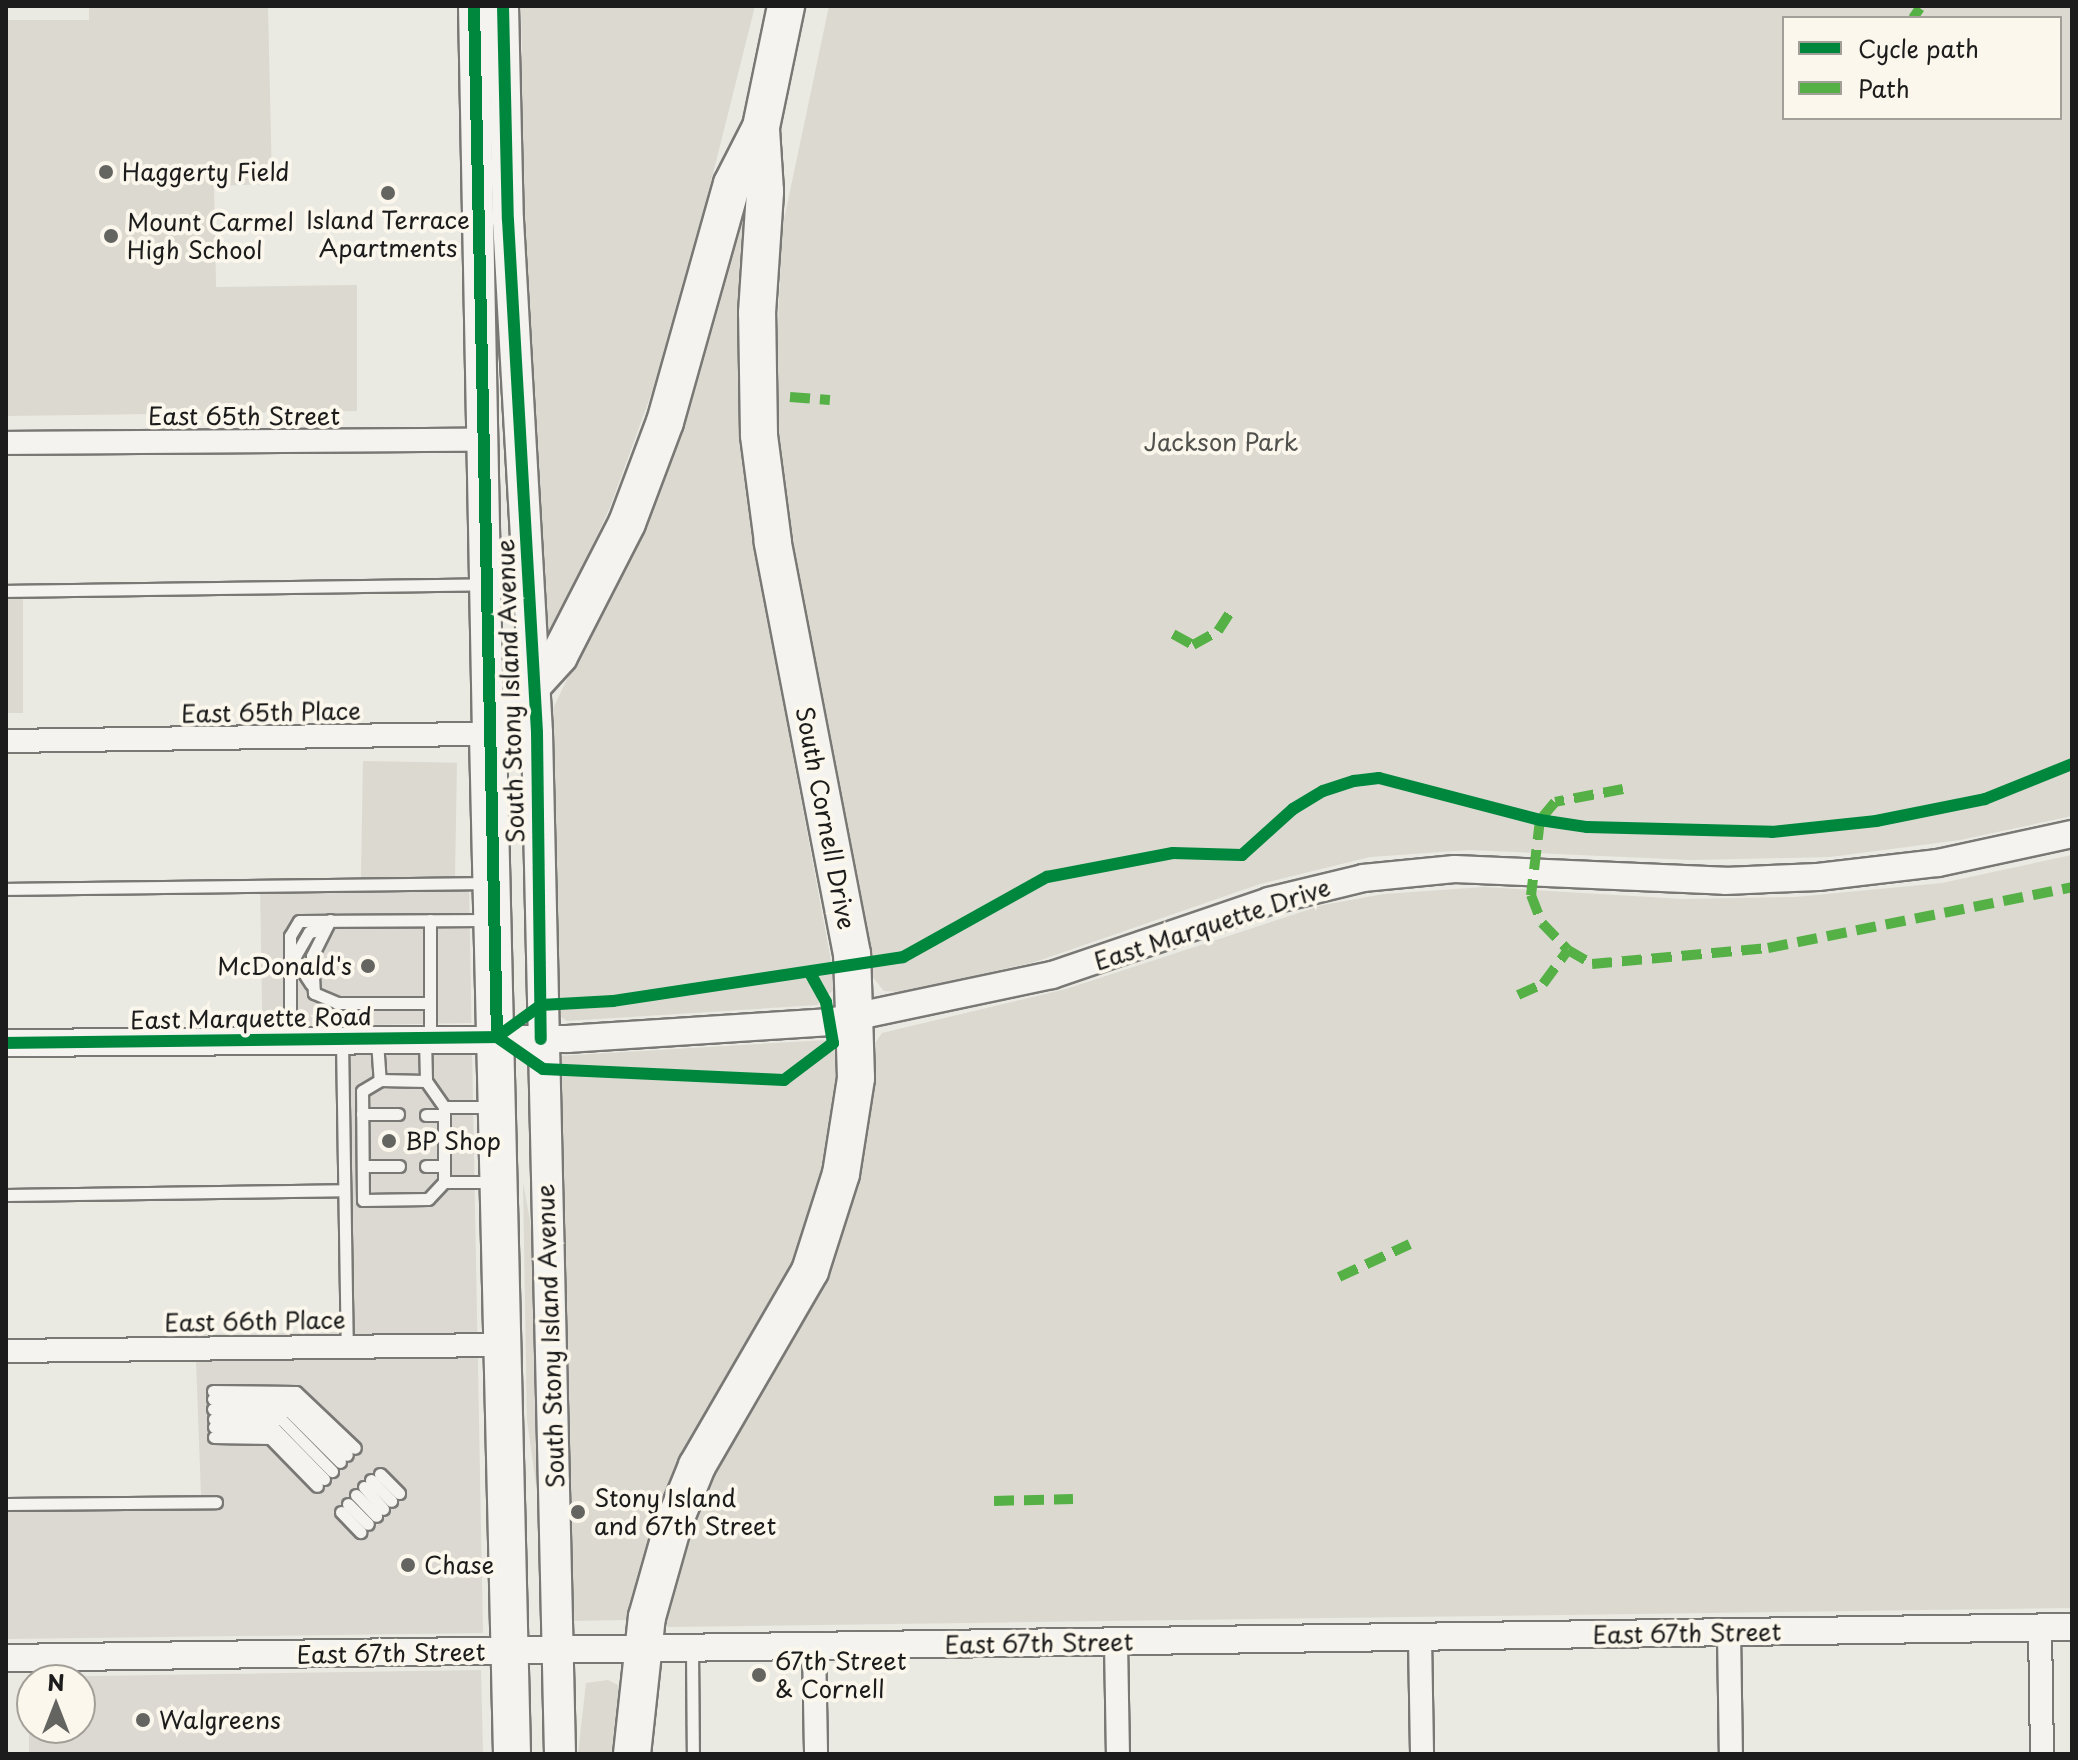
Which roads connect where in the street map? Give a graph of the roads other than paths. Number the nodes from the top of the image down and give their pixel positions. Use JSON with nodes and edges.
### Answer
{"nodes":[{"id":1,"x":474,"y":6,"type":"edge"},
{"id":2,"x":503,"y":6,"type":"edge"},
{"id":3,"x":786,"y":6,"type":"edge"},
{"id":4,"x":761,"y":127,"type":"junction"},
{"id":5,"x":483,"y":440,"type":"junction"},
{"id":6,"x":6,"y":443,"type":"edge"},
{"id":7,"x":485,"y":584,"type":"junction"},
{"id":8,"x":6,"y":591,"type":"edge"},
{"id":9,"x":534,"y":683,"type":"junction"},
{"id":10,"x":537,"y":733,"type":"junction"},
{"id":11,"x":488,"y":734,"type":"junction"},
{"id":12,"x":6,"y":741,"type":"edge"},
{"id":13,"x":2072,"y":834,"type":"edge"},
{"id":14,"x":492,"y":883,"type":"junction"},
{"id":15,"x":6,"y":889,"type":"edge"},
{"id":16,"x":430,"y":920,"type":"junction"},
{"id":17,"x":493,"y":920,"type":"junction"},
{"id":18,"x":327,"y":924,"type":"junction"},
{"id":19,"x":311,"y":984,"type":"junction"},
{"id":20,"x":430,"y":1003,"type":"junction"},
{"id":21,"x":857,"y":1018,"type":"junction"},
{"id":22,"x":497,"y":1037,"type":"junction"},
{"id":23,"x":427,"y":1038,"type":"junction"},
{"id":24,"x":342,"y":1039,"type":"junction"},
{"id":25,"x":377,"y":1039,"type":"junction"},
{"id":26,"x":541,"y":1039,"type":"junction"},
{"id":27,"x":290,"y":1040,"type":"junction"},
{"id":28,"x":6,"y":1043,"type":"edge"},
{"id":29,"x":380,"y":1080,"type":"junction"},
{"id":30,"x":426,"y":1081,"type":"junction"},
{"id":31,"x":499,"y":1107,"type":"junction"},
{"id":32,"x":444,"y":1111,"type":"junction"},
{"id":33,"x":362,"y":1114,"type":"junction"},
{"id":34,"x":398,"y":1114,"type":"dead end"},
{"id":35,"x":426,"y":1115,"type":"dead end"},
{"id":36,"x":363,"y":1166,"type":"junction"},
{"id":37,"x":399,"y":1166,"type":"dead end"},
{"id":38,"x":426,"y":1166,"type":"dead end"},
{"id":39,"x":444,"y":1166,"type":"junction"},
{"id":40,"x":444,"y":1182,"type":"junction"},
{"id":41,"x":501,"y":1182,"type":"junction"},
{"id":42,"x":344,"y":1190,"type":"junction"},
{"id":43,"x":6,"y":1195,"type":"edge"},
{"id":44,"x":505,"y":1345,"type":"junction"},
{"id":45,"x":347,"y":1346,"type":"junction"},
{"id":46,"x":6,"y":1351,"type":"edge"},
{"id":47,"x":214,"y":1414,"type":"junction"},
{"id":48,"x":336,"y":1467,"type":"junction"},
{"id":49,"x":360,"y":1492,"type":"junction"},
{"id":50,"x":216,"y":1502,"type":"dead end"},
{"id":51,"x":6,"y":1504,"type":"edge"},
{"id":52,"x":379,"y":1513,"type":"junction"},
{"id":53,"x":2072,"y":1627,"type":"edge"},
{"id":54,"x":2040,"y":1628,"type":"junction"},
{"id":55,"x":1729,"y":1633,"type":"junction"},
{"id":56,"x":1420,"y":1638,"type":"junction"},
{"id":57,"x":1116,"y":1642,"type":"junction"},
{"id":58,"x":814,"y":1647,"type":"junction"},
{"id":59,"x":692,"y":1649,"type":"junction"},
{"id":60,"x":642,"y":1650,"type":"junction"},
{"id":61,"x":558,"y":1651,"type":"junction"},
{"id":62,"x":511,"y":1652,"type":"junction"},
{"id":63,"x":6,"y":1658,"type":"edge"},
{"id":64,"x":512,"y":1754,"type":"edge"},
{"id":65,"x":560,"y":1754,"type":"edge"},
{"id":66,"x":632,"y":1754,"type":"edge"},
{"id":67,"x":693,"y":1754,"type":"edge"},
{"id":68,"x":816,"y":1754,"type":"edge"},
{"id":69,"x":1118,"y":1754,"type":"edge"},
{"id":70,"x":1422,"y":1754,"type":"edge"},
{"id":71,"x":1731,"y":1754,"type":"edge"},
{"id":72,"x":2042,"y":1754,"type":"edge"}],
"edges":[{"from":1,"to":5,"type":"main road","name":"South Stony Island Avenue"},
{"from":2,"to":9,"type":"main road","name":"South Stony Island Avenue"},
{"from":3,"to":4,"type":"highway","name":"South Cornell Drive"},
{"from":4,"to":9,"type":"highway","name":"South Cornell Drive"},
{"from":4,"to":21,"type":"highway","name":"South Cornell Drive"},
{"from":5,"to":6,"type":"street","name":"East 65th Street"},
{"from":5,"to":7,"type":"main road","name":"South Stony Island Avenue"},
{"from":7,"to":8,"type":"lane"},
{"from":7,"to":11,"type":"main road","name":"South Stony Island Avenue"},
{"from":9,"to":10,"type":"main road","name":"South Stony Island Avenue"},
{"from":9,"to":11,"type":"highway","name":"South Cornell Drive"},
{"from":10,"to":11,"type":"street","name":"East 65th Place"},
{"from":10,"to":26,"type":"main road","name":"South Stony Island Avenue"},
{"from":11,"to":12,"type":"street","name":"East 65th Place"},
{"from":11,"to":14,"type":"highway","name":"South Stony Island Avenue"},
{"from":13,"to":21,"type":"street","name":"East Marquette Drive"},
{"from":14,"to":15,"type":"lane"},
{"from":14,"to":17,"type":"highway","name":"South Stony Island Avenue"},
{"from":16,"to":17,"type":"lane"},
{"from":16,"to":18,"type":"lane"},
{"from":16,"to":20,"type":"lane"},
{"from":17,"to":22,"type":"highway","name":"South Stony Island Avenue"},
{"from":18,"to":19,"type":"lane"},
{"from":18,"to":19,"type":"lane"},
{"from":18,"to":27,"type":"lane"},
{"from":19,"to":20,"type":"lane"},
{"from":20,"to":23,"type":"lane"},
{"from":21,"to":26,"type":"street","name":"East Marquette Drive"},
{"from":21,"to":60,"type":"highway","name":"South Cornell Drive"},
{"from":22,"to":23,"type":"street","name":"East Marquette Road"},
{"from":22,"to":26,"type":"street","name":"East Marquette Drive"},
{"from":22,"to":31,"type":"highway","name":"South Stony Island Avenue"},
{"from":23,"to":25,"type":"street","name":"East Marquette Road"},
{"from":23,"to":30,"type":"lane"},
{"from":24,"to":25,"type":"street","name":"East Marquette Road"},
{"from":24,"to":27,"type":"street","name":"East Marquette Road"},
{"from":24,"to":42,"type":"lane"},
{"from":25,"to":29,"type":"lane"},
{"from":26,"to":61,"type":"main road","name":"South Stony Island Avenue"},
{"from":27,"to":28,"type":"street","name":"East Marquette Road"},
{"from":29,"to":30,"type":"lane"},
{"from":29,"to":33,"type":"lane"},
{"from":30,"to":32,"type":"lane"},
{"from":31,"to":32,"type":"lane"},
{"from":31,"to":41,"type":"highway","name":"South Stony Island Avenue"},
{"from":32,"to":35,"type":"lane"},
{"from":32,"to":39,"type":"lane"},
{"from":33,"to":34,"type":"lane"},
{"from":33,"to":36,"type":"lane"},
{"from":36,"to":37,"type":"lane"},
{"from":36,"to":40,"type":"lane"},
{"from":38,"to":39,"type":"lane"},
{"from":39,"to":40,"type":"lane"},
{"from":40,"to":41,"type":"lane"},
{"from":41,"to":44,"type":"highway","name":"South Stony Island Avenue"},
{"from":42,"to":43,"type":"lane"},
{"from":42,"to":45,"type":"lane"},
{"from":44,"to":45,"type":"street","name":"East 66th Place"},
{"from":44,"to":62,"type":"highway","name":"South Stony Island Avenue"},
{"from":45,"to":46,"type":"street","name":"East 66th Place"},
{"from":47,"to":48,"type":"lane"},
{"from":47,"to":48,"type":"lane"},
{"from":47,"to":48,"type":"lane"},
{"from":49,"to":52,"type":"lane"},
{"from":49,"to":52,"type":"lane"},
{"from":49,"to":52,"type":"lane"},
{"from":50,"to":51,"type":"lane"},
{"from":53,"to":54,"type":"street","name":"East 67th Street"},
{"from":54,"to":55,"type":"street","name":"East 67th Street"},
{"from":54,"to":72,"type":"street"},
{"from":55,"to":56,"type":"street","name":"East 67th Street"},
{"from":55,"to":71,"type":"street"},
{"from":56,"to":57,"type":"street","name":"East 67th Street"},
{"from":56,"to":70,"type":"street"},
{"from":57,"to":58,"type":"street","name":"East 67th Street"},
{"from":57,"to":69,"type":"street"},
{"from":58,"to":59,"type":"street","name":"East 67th Street"},
{"from":58,"to":68,"type":"street"},
{"from":59,"to":60,"type":"street","name":"East 67th Street"},
{"from":59,"to":67,"type":"lane"},
{"from":60,"to":61,"type":"street","name":"East 67th Street"},
{"from":60,"to":66,"type":"highway","name":"South Cornell Drive"},
{"from":61,"to":62,"type":"street","name":"East 67th Street"},
{"from":61,"to":65,"type":"main road","name":"South Stony Island Avenue"},
{"from":62,"to":63,"type":"street","name":"East 67th Street"},
{"from":62,"to":64,"type":"highway","name":"South Stony Island Avenue"}]}
